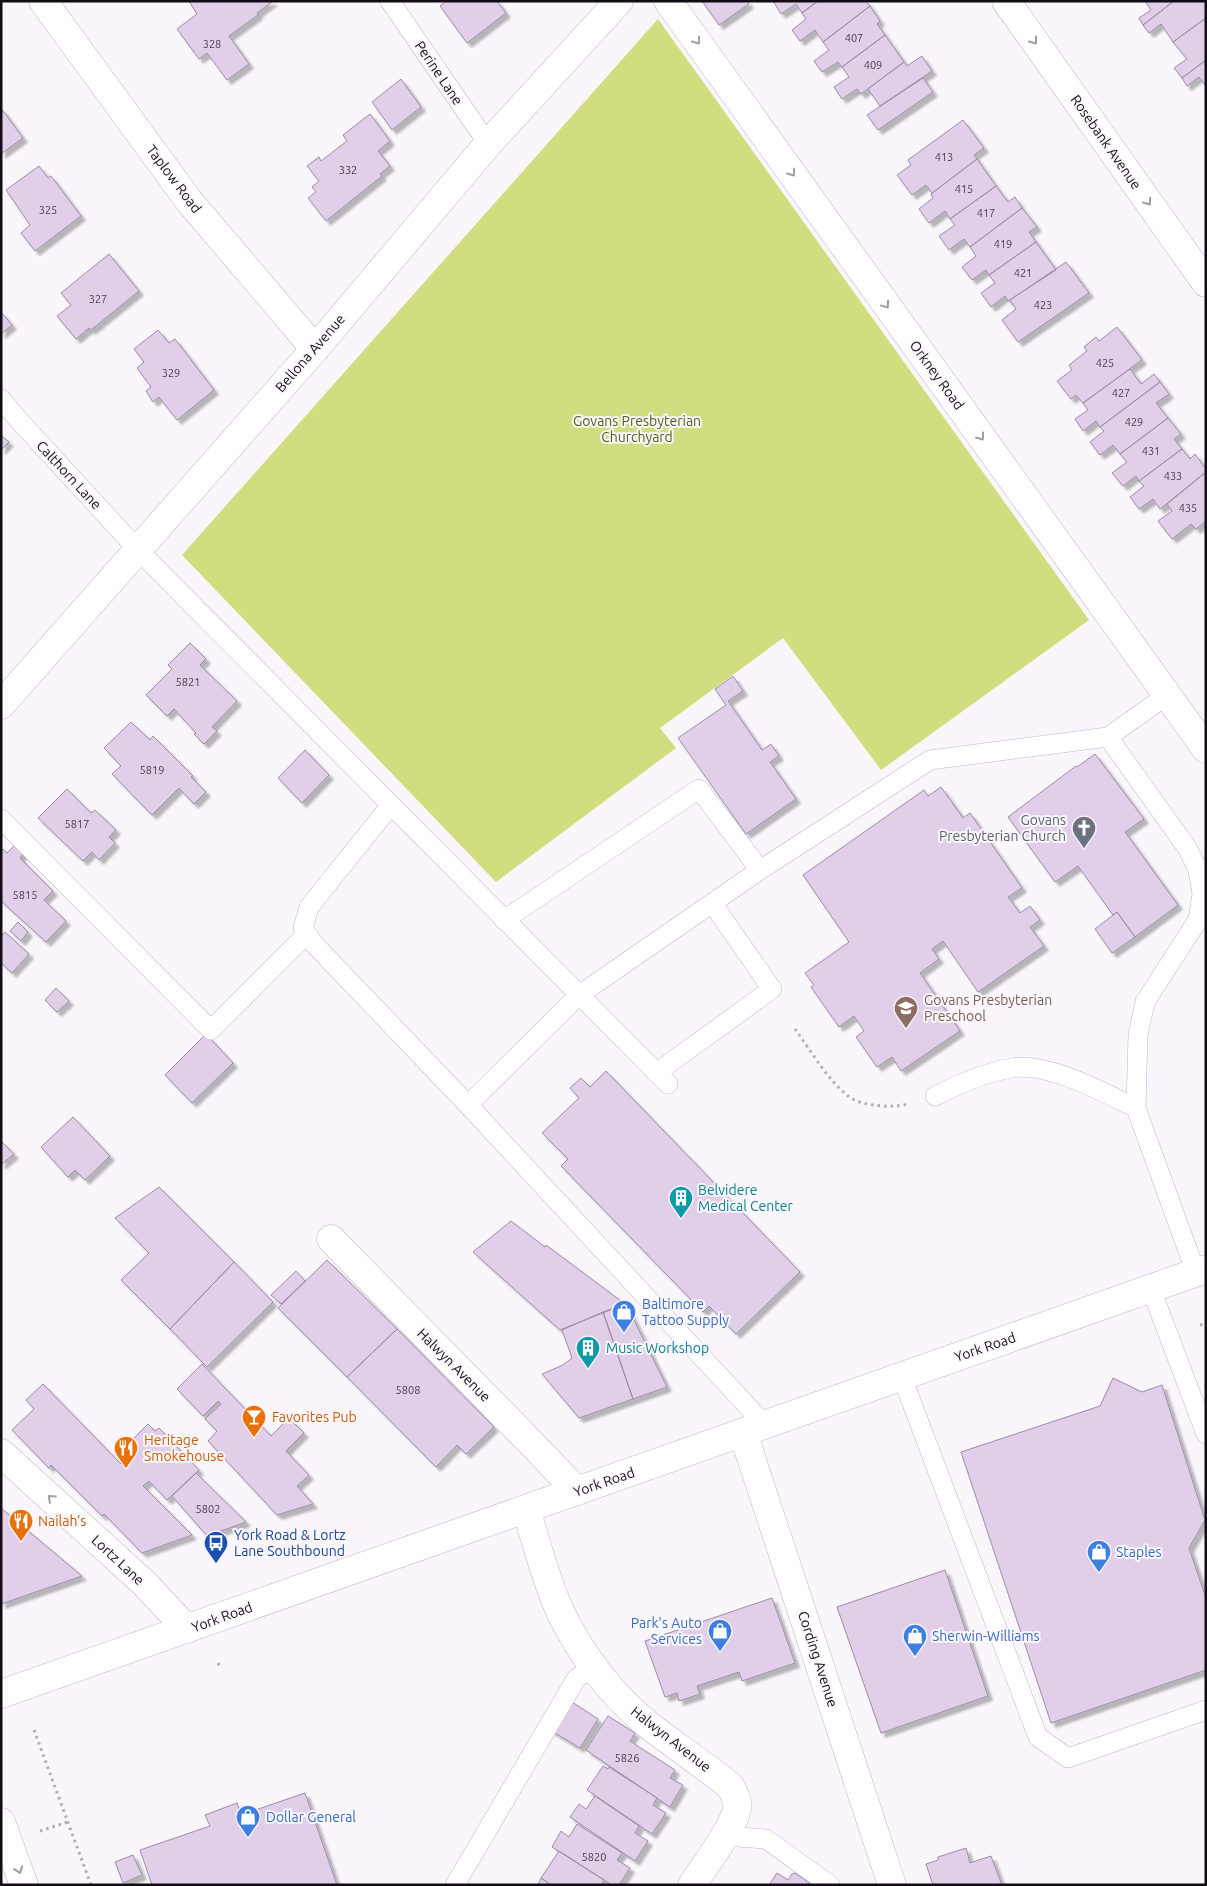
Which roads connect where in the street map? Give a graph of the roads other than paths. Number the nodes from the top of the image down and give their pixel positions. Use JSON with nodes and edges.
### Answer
{"nodes":[{"id":1,"x":43,"y":1,"type":"edge"},
{"id":2,"x":390,"y":1,"type":"edge"},
{"id":3,"x":619,"y":1,"type":"edge"},
{"id":4,"x":668,"y":1,"type":"edge"},
{"id":5,"x":1006,"y":1,"type":"edge"},
{"id":6,"x":488,"y":144,"type":"junction"},
{"id":7,"x":1206,"y":283,"type":"edge"},
{"id":8,"x":315,"y":349,"type":"junction"},
{"id":9,"x":1,"y":399,"type":"edge"},
{"id":10,"x":138,"y":550,"type":"junction"},
{"id":11,"x":1167,"y":695,"type":"junction"},
{"id":12,"x":1,"y":705,"type":"edge"},
{"id":13,"x":1108,"y":737,"type":"junction"},
{"id":14,"x":1206,"y":750,"type":"edge"},
{"id":15,"x":391,"y":805,"type":"junction"},
{"id":16,"x":1,"y":819,"type":"edge"},
{"id":17,"x":760,"y":870,"type":"junction"},
{"id":18,"x":712,"y":903,"type":"junction"},
{"id":19,"x":504,"y":920,"type":"junction"},
{"id":20,"x":307,"y":934,"type":"junction"},
{"id":21,"x":579,"y":995,"type":"junction"},
{"id":22,"x":935,"y":1096,"type":"road end"},
{"id":23,"x":468,"y":1105,"type":"junction"},
{"id":24,"x":1136,"y":1108,"type":"junction"},
{"id":25,"x":331,"y":1239,"type":"dead end"},
{"id":26,"x":1201,"y":1271,"type":"edge"},
{"id":27,"x":1151,"y":1289,"type":"junction"},
{"id":28,"x":902,"y":1377,"type":"junction"},
{"id":29,"x":754,"y":1429,"type":"junction"},
{"id":30,"x":1206,"y":1434,"type":"edge"},
{"id":31,"x":1,"y":1454,"type":"edge"},
{"id":32,"x":577,"y":1491,"type":"junction"},
{"id":33,"x":526,"y":1509,"type":"junction"},
{"id":34,"x":187,"y":1629,"type":"junction"},
{"id":35,"x":593,"y":1666,"type":"junction"},
{"id":36,"x":1,"y":1694,"type":"edge"},
{"id":37,"x":1206,"y":1710,"type":"edge"},
{"id":38,"x":1,"y":1822,"type":"edge"},
{"id":39,"x":724,"y":1836,"type":"junction"},
{"id":40,"x":24,"y":1885,"type":"edge"},
{"id":41,"x":455,"y":1885,"type":"edge"},
{"id":42,"x":692,"y":1885,"type":"edge"},
{"id":43,"x":830,"y":1885,"type":"edge"},
{"id":44,"x":892,"y":1885,"type":"edge"}],
"edges":[{"from":1,"to":8,"type":"street","name":"Taplow Road"},
{"from":2,"to":6,"type":"lane","name":"Perine Lane"},
{"from":3,"to":6,"type":"street","name":"Bellona Avenue"},
{"from":4,"to":11,"type":"street","name":"Orkney Road","one_way":true},
{"from":5,"to":7,"type":"street","name":"Rosebank Avenue","one_way":true},
{"from":6,"to":8,"type":"street","name":"Bellona Avenue"},
{"from":8,"to":10,"type":"street","name":"Bellona Avenue"},
{"from":9,"to":10,"type":"lane","name":"Calthorn Lane"},
{"from":10,"to":12,"type":"street","name":"Bellona Avenue"},
{"from":10,"to":15,"type":"lane","name":"Calthorn Lane"},
{"from":11,"to":13,"type":"lane"},
{"from":11,"to":14,"type":"street","name":"Orkney Road"},
{"from":13,"to":17,"type":"lane"},
{"from":13,"to":24,"type":"lane"},
{"from":15,"to":19,"type":"lane","name":"Calthorn Lane"},
{"from":15,"to":20,"type":"lane"},
{"from":16,"to":20,"type":"lane"},
{"from":17,"to":18,"type":"lane"},
{"from":17,"to":19,"type":"lane"},
{"from":18,"to":21,"type":"lane"},
{"from":18,"to":21,"type":"lane","name":"Calthorn Lane"},
{"from":19,"to":21,"type":"lane","name":"Calthorn Lane"},
{"from":20,"to":23,"type":"lane"},
{"from":21,"to":23,"type":"lane"},
{"from":22,"to":24,"type":"lane"},
{"from":23,"to":29,"type":"lane"},
{"from":24,"to":26,"type":"lane"},
{"from":25,"to":32,"type":"street","name":"Halwyn Avenue"},
{"from":26,"to":27,"type":"street","name":"York Road"},
{"from":27,"to":28,"type":"street","name":"York Road"},
{"from":27,"to":30,"type":"lane"},
{"from":28,"to":29,"type":"street","name":"York Road"},
{"from":28,"to":37,"type":"lane"},
{"from":29,"to":32,"type":"street","name":"York Road"},
{"from":29,"to":44,"type":"street","name":"Cording Avenue"},
{"from":34,"to":31,"type":"street","name":"Lortz Lane","one_way":true},
{"from":32,"to":33,"type":"street","name":"York Road"},
{"from":33,"to":34,"type":"street","name":"York Road"},
{"from":33,"to":35,"type":"street","name":"Halwyn Avenue"},
{"from":34,"to":36,"type":"street","name":"York Road"},
{"from":35,"to":39,"type":"street","name":"Halwyn Avenue"},
{"from":35,"to":41,"type":"lane"},
{"from":38,"to":40,"type":"street","one_way":true},
{"from":39,"to":42,"type":"street","name":"Halwyn Avenue"},
{"from":39,"to":43,"type":"lane"}]}
